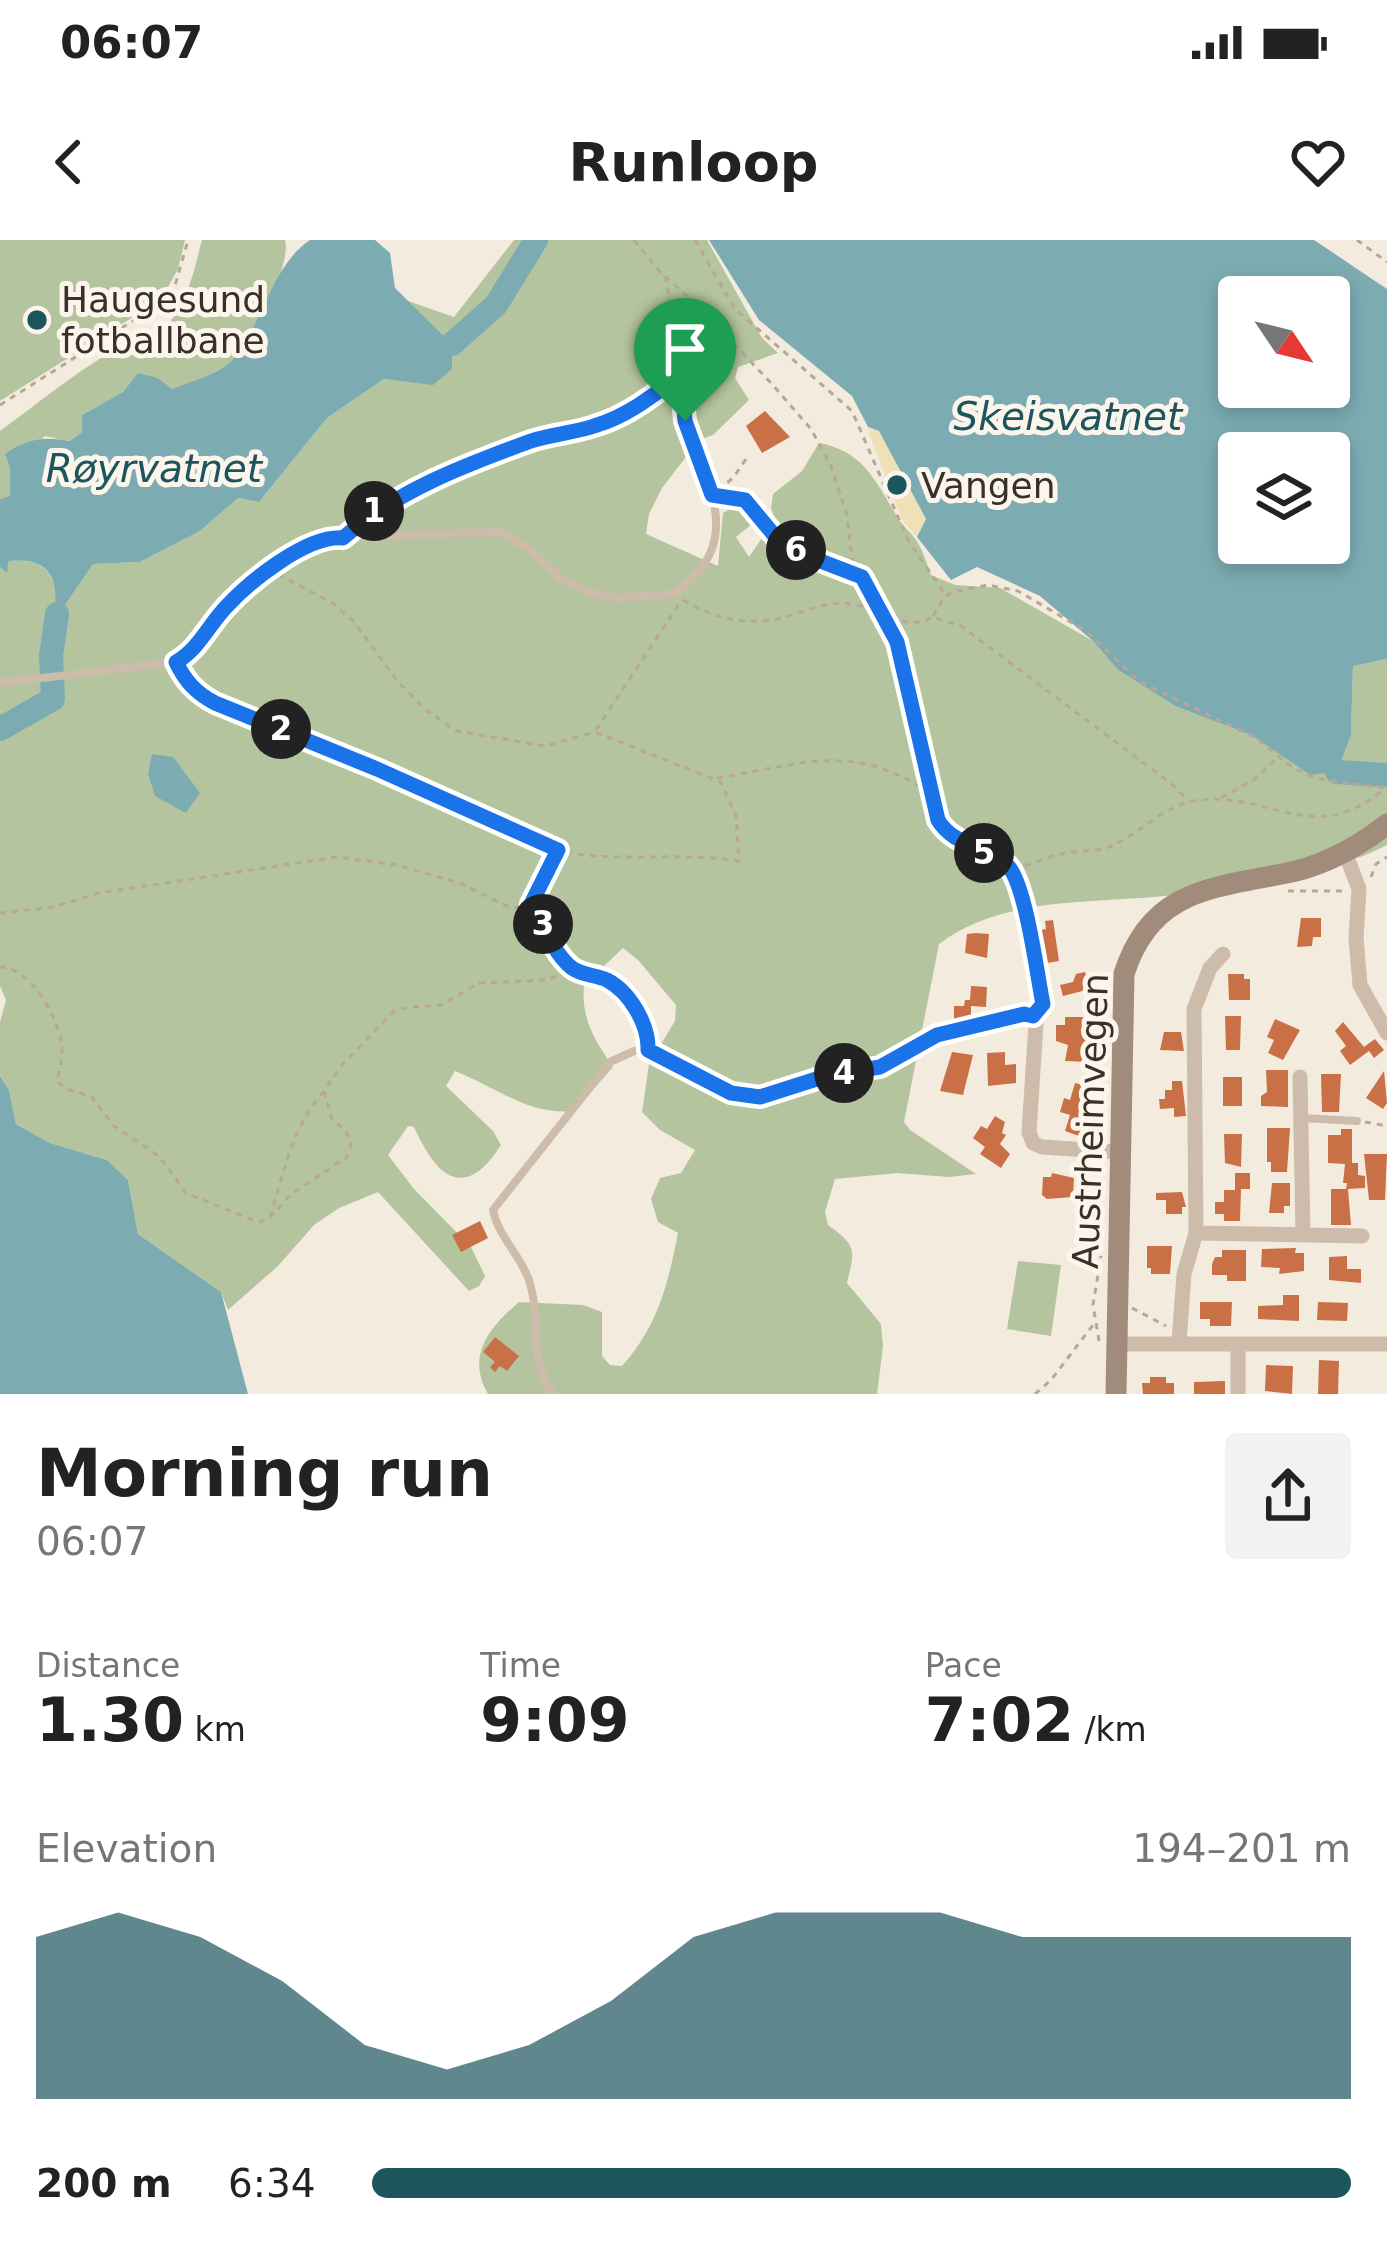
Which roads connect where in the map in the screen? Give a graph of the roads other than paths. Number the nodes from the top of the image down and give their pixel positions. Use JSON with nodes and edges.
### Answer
{"nodes":[{"id":1,"x":712,"y":495,"type":"road end"},
{"id":2,"x":0,"y":683,"type":"edge"},
{"id":3,"x":1383,"y":827,"type":"edge"},
{"id":4,"x":1345,"y":852,"type":"junction"},
{"id":5,"x":1223,"y":954,"type":"dead end"},
{"id":6,"x":1387,"y":1033,"type":"edge"},
{"id":7,"x":937,"y":1035,"type":"joint"},
{"id":8,"x":1300,"y":1078,"type":"dead end"},
{"id":9,"x":1301,"y":1118,"type":"junction"},
{"id":10,"x":1357,"y":1120,"type":"road end"},
{"id":11,"x":1118,"y":1152,"type":"junction"},
{"id":12,"x":1196,"y":1233,"type":"junction"},
{"id":13,"x":1303,"y":1234,"type":"junction"},
{"id":14,"x":1362,"y":1236,"type":"dead end"},
{"id":15,"x":1176,"y":1335,"type":"junction"},
{"id":16,"x":1238,"y":1344,"type":"junction"},
{"id":17,"x":1387,"y":1344,"type":"edge"},
{"id":18,"x":1110,"y":1350,"type":"junction"},
{"id":19,"x":554,"y":1393,"type":"edge"},
{"id":20,"x":1116,"y":1394,"type":"edge"},
{"id":21,"x":1238,"y":1394,"type":"edge"}],
"edges":[{"from":1,"to":2,"type":"lane"},
{"from":3,"to":4,"type":"main road","name":"Austrheimvegen"},
{"from":4,"to":6,"type":"street"},
{"from":4,"to":11,"type":"main road","name":"Austrheimvegen"},
{"from":5,"to":12,"type":"street"},
{"from":7,"to":11,"type":"street"},
{"from":7,"to":19,"type":"lane"},
{"from":8,"to":9,"type":"street"},
{"from":9,"to":10,"type":"lane"},
{"from":9,"to":13,"type":"street"},
{"from":11,"to":18,"type":"main road","name":"Austrheimvegen"},
{"from":12,"to":13,"type":"street"},
{"from":12,"to":15,"type":"street"},
{"from":13,"to":14,"type":"street"},
{"from":15,"to":16,"type":"street"},
{"from":15,"to":18,"type":"street"},
{"from":16,"to":17,"type":"street"},
{"from":16,"to":21,"type":"street"},
{"from":18,"to":20,"type":"main road","name":"Austrheimvegen"}]}
